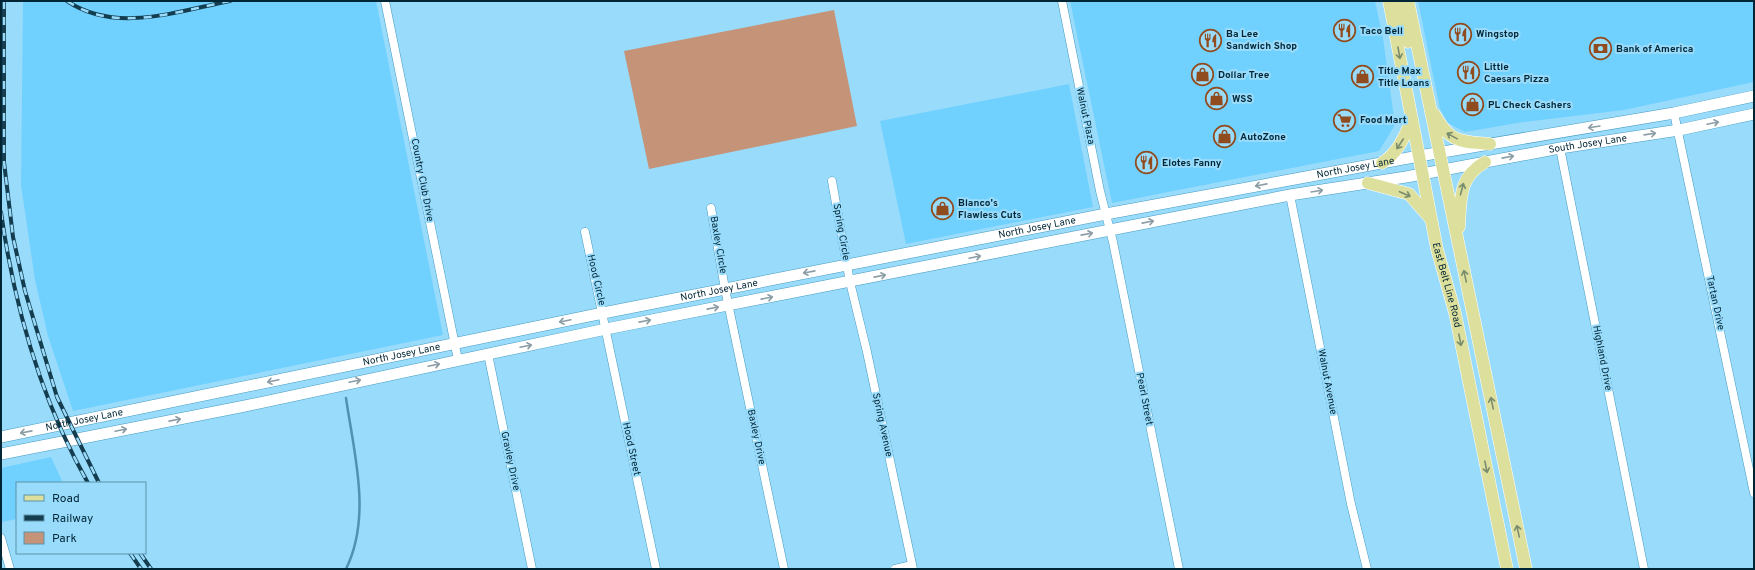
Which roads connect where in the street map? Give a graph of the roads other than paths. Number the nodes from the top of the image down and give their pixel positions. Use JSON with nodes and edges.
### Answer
{"nodes":[{"id":1,"x":385,"y":1,"type":"edge"},
{"id":2,"x":1062,"y":1,"type":"edge"},
{"id":3,"x":1389,"y":1,"type":"edge"},
{"id":4,"x":1398,"y":1,"type":"edge"},
{"id":5,"x":1408,"y":1,"type":"edge"},
{"id":6,"x":1423,"y":74,"type":"junction"},
{"id":7,"x":1754,"y":96,"type":"edge"},
{"id":8,"x":1429,"y":106,"type":"junction"},
{"id":9,"x":1752,"y":112,"type":"edge"},
{"id":10,"x":1674,"y":113,"type":"junction"},
{"id":11,"x":1412,"y":120,"type":"junction"},
{"id":12,"x":1679,"y":130,"type":"junction"},
{"id":13,"x":1490,"y":144,"type":"junction"},
{"id":14,"x":1560,"y":148,"type":"junction"},
{"id":15,"x":1439,"y":152,"type":"junction"},
{"id":16,"x":1419,"y":156,"type":"junction"},
{"id":17,"x":1382,"y":162,"type":"junction"},
{"id":18,"x":1485,"y":162,"type":"junction"},
{"id":19,"x":1443,"y":171,"type":"junction"},
{"id":20,"x":1422,"y":174,"type":"junction"},
{"id":21,"x":832,"y":181,"type":"dead end"},
{"id":22,"x":1368,"y":183,"type":"junction"},
{"id":23,"x":1290,"y":195,"type":"junction"},
{"id":24,"x":711,"y":208,"type":"dead end"},
{"id":25,"x":1106,"y":214,"type":"junction"},
{"id":26,"x":1431,"y":220,"type":"junction"},
{"id":27,"x":1110,"y":230,"type":"junction"},
{"id":28,"x":585,"y":232,"type":"dead end"},
{"id":29,"x":1458,"y":242,"type":"junction"},
{"id":30,"x":847,"y":265,"type":"junction"},
{"id":31,"x":850,"y":282,"type":"junction"},
{"id":32,"x":725,"y":289,"type":"junction"},
{"id":33,"x":729,"y":305,"type":"junction"},
{"id":34,"x":603,"y":313,"type":"junction"},
{"id":35,"x":606,"y":329,"type":"junction"},
{"id":36,"x":454,"y":344,"type":"junction"},
{"id":37,"x":488,"y":354,"type":"junction"},
{"id":38,"x":458,"y":360,"type":"junction"},
{"id":39,"x":1,"y":437,"type":"edge"},
{"id":40,"x":1,"y":454,"type":"edge"},
{"id":41,"x":1754,"y":493,"type":"edge"},
{"id":42,"x":1,"y":538,"type":"edge"},
{"id":43,"x":913,"y":567,"type":"edge"},
{"id":44,"x":10,"y":569,"type":"edge"},
{"id":45,"x":532,"y":569,"type":"edge"},
{"id":46,"x":656,"y":569,"type":"edge"},
{"id":47,"x":784,"y":569,"type":"edge"},
{"id":48,"x":896,"y":569,"type":"edge"},
{"id":49,"x":1179,"y":569,"type":"edge"},
{"id":50,"x":1366,"y":569,"type":"edge"},
{"id":51,"x":1507,"y":569,"type":"edge"},
{"id":52,"x":1526,"y":569,"type":"edge"},
{"id":53,"x":1644,"y":569,"type":"edge"}],
"edges":[{"from":1,"to":36,"type":"street","name":"Country Club Drive"},
{"from":2,"to":25,"type":"street","name":"Walnut Plaza"},
{"from":3,"to":11,"type":"main road","name":"East Belt Line Road","one_way":true},
{"from":4,"to":6,"type":"main road"},
{"from":5,"to":6,"type":"main road","name":"East Belt Line Road"},
{"from":6,"to":8,"type":"main road","name":"East Belt Line Road"},
{"from":7,"to":10,"type":"main road","name":"South Josey Lane"},
{"from":13,"to":8,"type":"main road","one_way":true},
{"from":8,"to":15,"type":"main road","name":"East Belt Line Road"},
{"from":12,"to":9,"type":"main road","name":"South Josey Lane","one_way":true},
{"from":10,"to":12,"type":"street","name":"Tartan Drive"},
{"from":10,"to":13,"type":"main road","name":"South Josey Lane","one_way":true},
{"from":11,"to":16,"type":"main road","name":"East Belt Line Road"},
{"from":11,"to":17,"type":"main road","one_way":true},
{"from":14,"to":12,"type":"main road","name":"South Josey Lane","one_way":true},
{"from":12,"to":41,"type":"street","name":"Tartan Drive"},
{"from":13,"to":15,"type":"main road","name":"South Josey Lane"},
{"from":18,"to":14,"type":"main road","name":"South Josey Lane","one_way":true},
{"from":14,"to":53,"type":"street","name":"Highland Drive"},
{"from":15,"to":16,"type":"main road","name":"North Josey Lane"},
{"from":15,"to":19,"type":"main road","name":"East Belt Line Road"},
{"from":16,"to":17,"type":"main road","name":"North Josey Lane"},
{"from":16,"to":20,"type":"main road","name":"East Belt Line Road"},
{"from":17,"to":25,"type":"main road","name":"North Josey Lane","one_way":true},
{"from":18,"to":19,"type":"main road","name":"South Josey Lane"},
{"from":29,"to":18,"type":"main road","one_way":true},
{"from":19,"to":20,"type":"main road","name":"South Josey Lane"},
{"from":19,"to":29,"type":"main road","name":"East Belt Line Road"},
{"from":20,"to":22,"type":"main road","name":"North Josey Lane"},
{"from":20,"to":26,"type":"main road","name":"East Belt Line Road"},
{"from":21,"to":30,"type":"street","name":"Spring Circle"},
{"from":23,"to":22,"type":"main road","name":"North Josey Lane","one_way":true},
{"from":22,"to":26,"type":"main road","one_way":true},
{"from":27,"to":23,"type":"main road","name":"North Josey Lane","one_way":true},
{"from":23,"to":50,"type":"street","name":"Walnut Avenue"},
{"from":24,"to":32,"type":"street","name":"Baxley Circle"},
{"from":25,"to":27,"type":"street","name":"Walnut Plaza"},
{"from":25,"to":30,"type":"main road","name":"North Josey Lane"},
{"from":26,"to":51,"type":"main road","name":"East Belt Line Road","one_way":true},
{"from":31,"to":27,"type":"main road","name":"North Josey Lane","one_way":true},
{"from":27,"to":49,"type":"street","name":"Pearl Street"},
{"from":28,"to":34,"type":"street","name":"Hood Circle"},
{"from":52,"to":29,"type":"main road","name":"East Belt Line Road","one_way":true},
{"from":30,"to":31,"type":"street","name":"Spring Circle"},
{"from":30,"to":32,"type":"main road","name":"North Josey Lane","one_way":true},
{"from":33,"to":31,"type":"main road","name":"North Josey Lane","one_way":true},
{"from":31,"to":43,"type":"street","name":"Spring Avenue"},
{"from":32,"to":33,"type":"street","name":"Baxley Circle"},
{"from":32,"to":34,"type":"main road","name":"North Josey Lane"},
{"from":35,"to":33,"type":"main road","name":"North Josey Lane","one_way":true},
{"from":33,"to":47,"type":"street","name":"Baxley Drive"},
{"from":34,"to":35,"type":"street","name":"Hood Circle"},
{"from":34,"to":36,"type":"main road","name":"North Josey Lane","one_way":true},
{"from":37,"to":35,"type":"main road","name":"North Josey Lane","one_way":true},
{"from":35,"to":46,"type":"street","name":"Hood Street"},
{"from":36,"to":38,"type":"street","name":"Country Club Drive"},
{"from":36,"to":39,"type":"main road","name":"North Josey Lane","one_way":true},
{"from":37,"to":38,"type":"main road","name":"North Josey Lane"},
{"from":37,"to":45,"type":"street","name":"Gravley Drive"},
{"from":40,"to":38,"type":"main road","name":"North Josey Lane","one_way":true},
{"from":42,"to":44,"type":"street"},
{"from":43,"to":48,"type":"street"}]}
